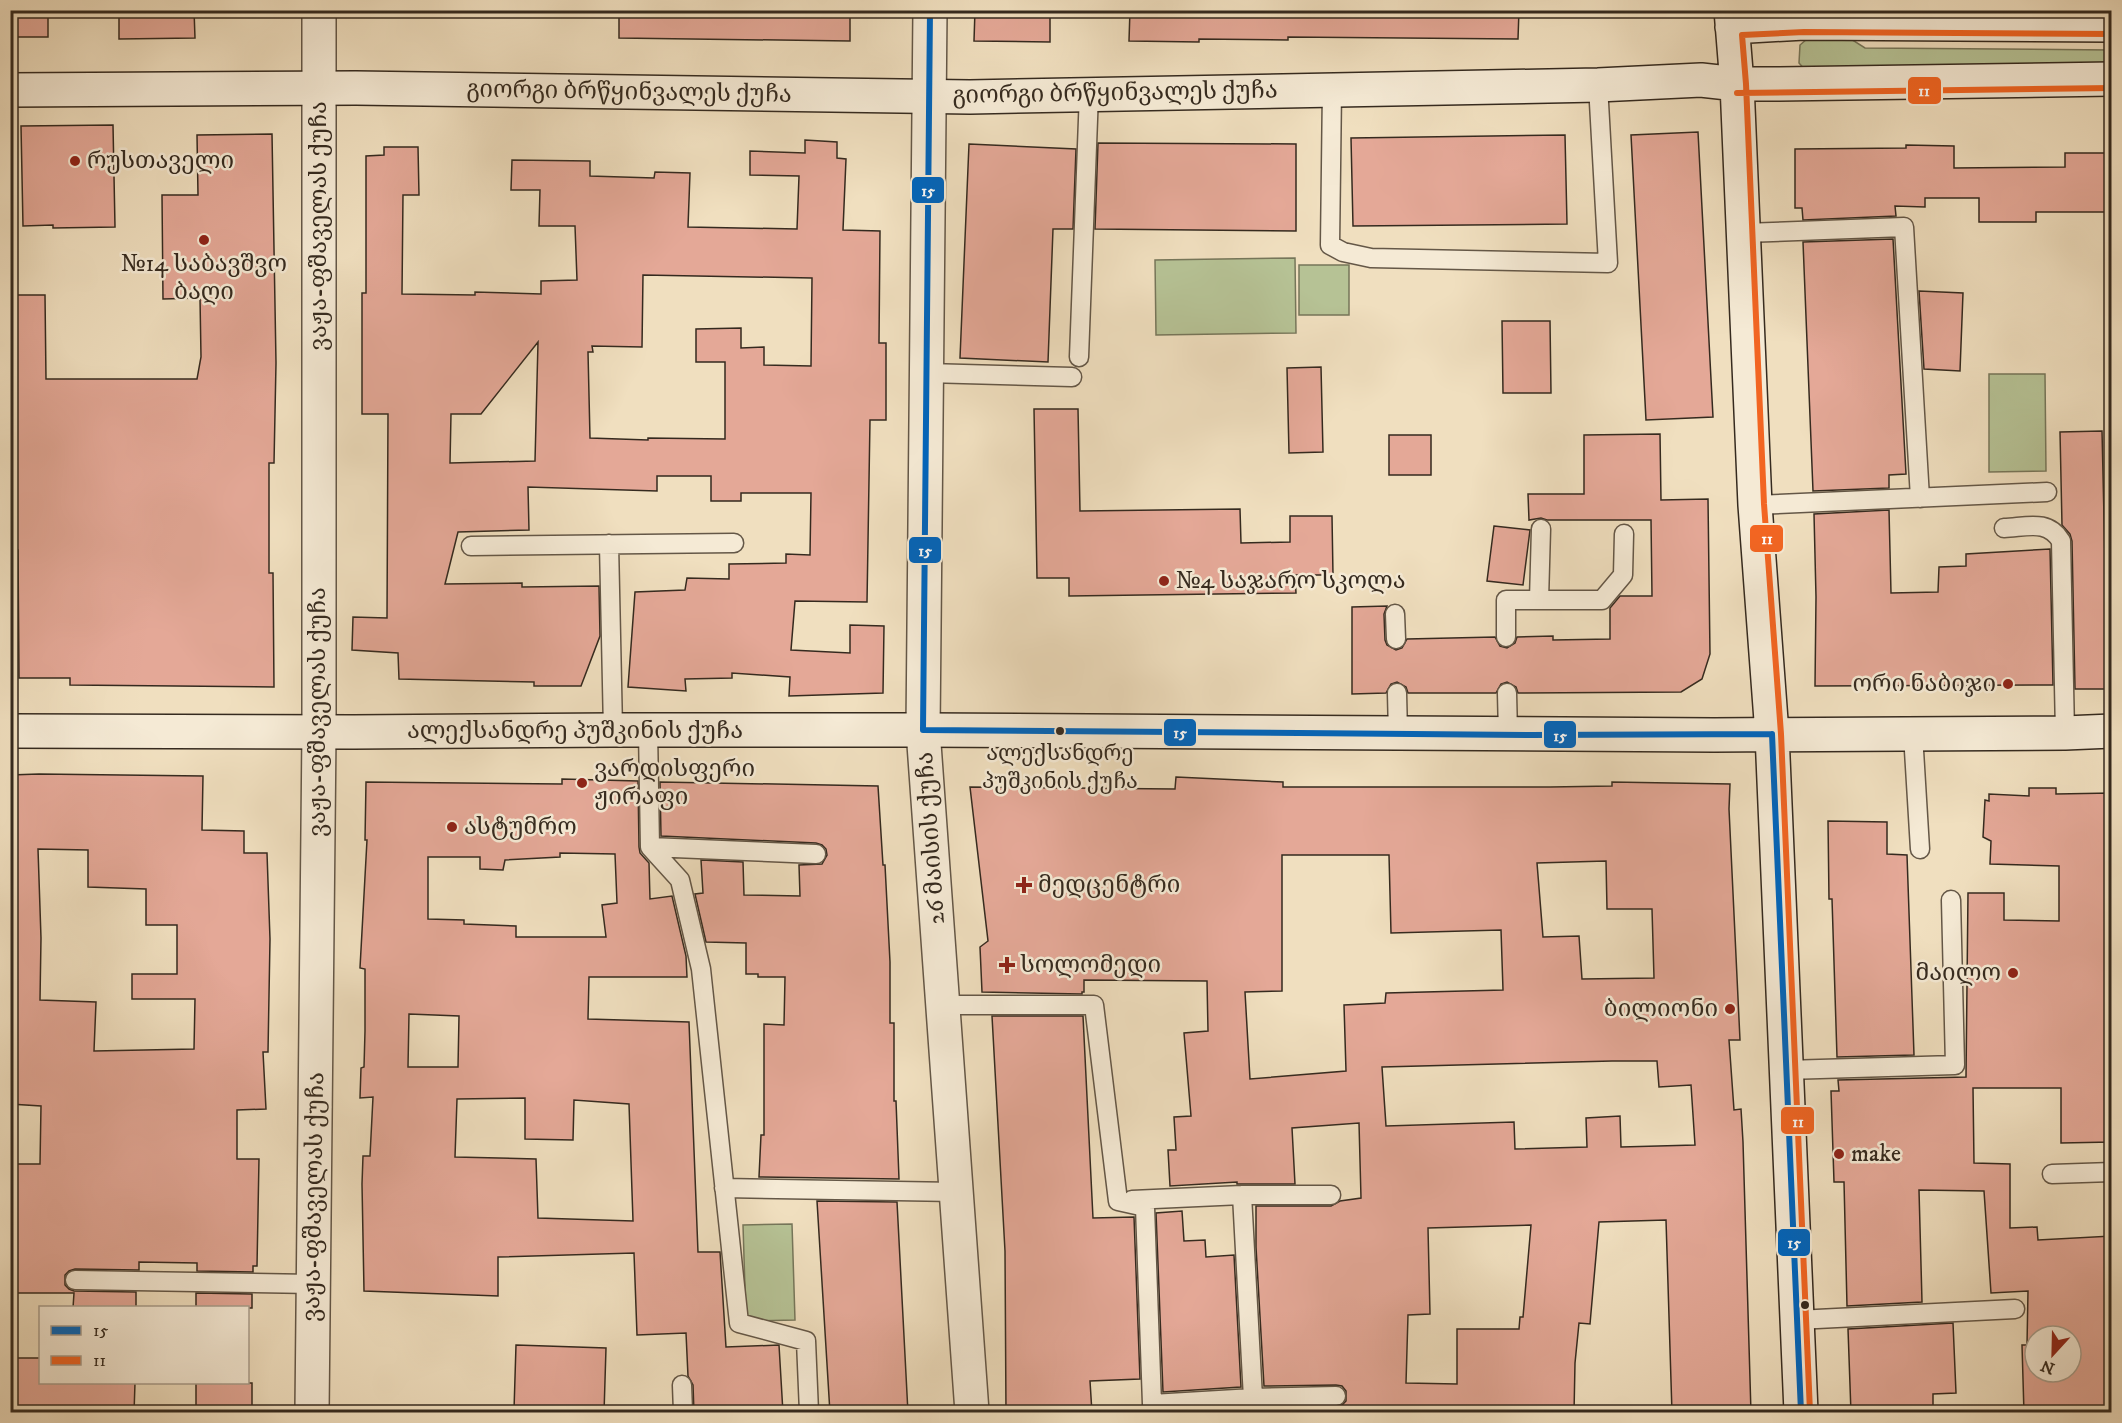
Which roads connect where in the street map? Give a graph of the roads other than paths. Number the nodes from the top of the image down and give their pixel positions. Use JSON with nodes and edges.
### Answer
{"nodes":[{"id":1,"x":319,"y":10,"type":"edge"},
{"id":2,"x":930,"y":10,"type":"edge"},
{"id":3,"x":1732,"y":19,"type":"edge"},
{"id":4,"x":2112,"y":25,"type":"edge"},
{"id":5,"x":2112,"y":79,"type":"edge"},
{"id":6,"x":1737,"y":84,"type":"junction"},
{"id":7,"x":1598,"y":85,"type":"junction"},
{"id":8,"x":319,"y":88,"type":"junction"},
{"id":9,"x":1332,"y":89,"type":"junction"},
{"id":10,"x":10,"y":90,"type":"edge"},
{"id":11,"x":1089,"y":93,"type":"junction"},
{"id":12,"x":929,"y":96,"type":"junction"},
{"id":13,"x":1744,"y":233,"type":"junction"},
{"id":14,"x":1079,"y":357,"type":"dead end"},
{"id":15,"x":927,"y":373,"type":"junction"},
{"id":16,"x":1072,"y":377,"type":"dead end"},
{"id":17,"x":2046,"y":492,"type":"dead end"},
{"id":18,"x":1920,"y":498,"type":"junction"},
{"id":19,"x":1755,"y":505,"type":"junction"},
{"id":20,"x":2004,"y":528,"type":"dead end"},
{"id":21,"x":1541,"y":529,"type":"dead end"},
{"id":22,"x":1624,"y":534,"type":"dead end"},
{"id":23,"x":734,"y":543,"type":"dead end"},
{"id":24,"x":609,"y":544,"type":"junction"},
{"id":25,"x":471,"y":546,"type":"dead end"},
{"id":26,"x":1539,"y":600,"type":"junction"},
{"id":27,"x":1395,"y":614,"type":"dead end"},
{"id":28,"x":1506,"y":637,"type":"dead end"},
{"id":29,"x":1396,"y":639,"type":"dead end"},
{"id":30,"x":1397,"y":693,"type":"dead end"},
{"id":31,"x":1507,"y":693,"type":"dead end"},
{"id":32,"x":613,"y":730,"type":"junction"},
{"id":33,"x":648,"y":730,"type":"junction"},
{"id":34,"x":923,"y":730,"type":"junction"},
{"id":35,"x":10,"y":731,"type":"edge"},
{"id":36,"x":2112,"y":731,"type":"edge"},
{"id":37,"x":319,"y":732,"type":"junction"},
{"id":38,"x":2065,"y":733,"type":"junction"},
{"id":39,"x":1398,"y":734,"type":"junction"},
{"id":40,"x":1508,"y":734,"type":"junction"},
{"id":41,"x":1772,"y":734,"type":"junction"},
{"id":42,"x":1914,"y":734,"type":"junction"},
{"id":43,"x":650,"y":847,"type":"junction"},
{"id":44,"x":1920,"y":849,"type":"dead end"},
{"id":45,"x":816,"y":854,"type":"dead end"},
{"id":46,"x":1951,"y":900,"type":"dead end"},
{"id":47,"x":942,"y":1005,"type":"junction"},
{"id":48,"x":1786,"y":1070,"type":"junction"},
{"id":49,"x":2112,"y":1172,"type":"edge"},
{"id":50,"x":2052,"y":1174,"type":"dead end"},
{"id":51,"x":724,"y":1188,"type":"junction"},
{"id":52,"x":956,"y":1192,"type":"junction"},
{"id":53,"x":1331,"y":1194,"type":"dead end"},
{"id":54,"x":1242,"y":1195,"type":"junction"},
{"id":55,"x":1118,"y":1201,"type":"junction"},
{"id":56,"x":75,"y":1280,"type":"dead end"},
{"id":57,"x":313,"y":1284,"type":"junction"},
{"id":58,"x":2015,"y":1309,"type":"dead end"},
{"id":59,"x":1797,"y":1320,"type":"junction"},
{"id":60,"x":682,"y":1385,"type":"dead end"},
{"id":61,"x":1336,"y":1396,"type":"dead end"},
{"id":62,"x":1252,"y":1398,"type":"junction"},
{"id":63,"x":1153,"y":1408,"type":"edge"},
{"id":64,"x":312,"y":1413,"type":"edge"},
{"id":65,"x":682,"y":1413,"type":"edge"},
{"id":66,"x":808,"y":1413,"type":"edge"},
{"id":67,"x":972,"y":1413,"type":"edge"},
{"id":68,"x":1801,"y":1413,"type":"edge"}],
"edges":[{"from":1,"to":8,"type":"street","name":"ვაჟა-ფშაველას ქუჩა"},
{"from":2,"to":12,"type":"street","name":"26 მაისის ქუჩა"},
{"from":3,"to":4,"type":"street"},
{"from":3,"to":6,"type":"street"},
{"from":5,"to":6,"type":"street","name":"გიორგი ბრწყინვალეს ქუჩა"},
{"from":6,"to":7,"type":"street","name":"გიორგი ბრწყინვალეს ქუჩა"},
{"from":6,"to":13,"type":"street"},
{"from":7,"to":9,"type":"street","name":"გიორგი ბრწყინვალეს ქუჩა"},
{"from":7,"to":9,"type":"lane"},
{"from":8,"to":10,"type":"street","name":"გიორგი ბრწყინვალეს ქუჩა"},
{"from":8,"to":12,"type":"street","name":"გიორგი ბრწყინვალეს ქუჩა"},
{"from":8,"to":37,"type":"street","name":"ვაჟა-ფშაველას ქუჩა"},
{"from":9,"to":11,"type":"street","name":"გიორგი ბრწყინვალეს ქუჩა"},
{"from":11,"to":12,"type":"street","name":"გიორგი ბრწყინვალეს ქუჩა"},
{"from":11,"to":14,"type":"lane"},
{"from":12,"to":15,"type":"street","name":"26 მაისის ქუჩა"},
{"from":13,"to":18,"type":"lane"},
{"from":13,"to":19,"type":"street"},
{"from":15,"to":16,"type":"lane"},
{"from":15,"to":34,"type":"street","name":"26 მაისის ქუჩა"},
{"from":17,"to":18,"type":"lane"},
{"from":18,"to":19,"type":"lane"},
{"from":19,"to":41,"type":"street"},
{"from":20,"to":38,"type":"lane"},
{"from":21,"to":26,"type":"lane"},
{"from":22,"to":26,"type":"lane"},
{"from":23,"to":24,"type":"lane"},
{"from":24,"to":25,"type":"lane"},
{"from":24,"to":32,"type":"lane"},
{"from":26,"to":28,"type":"lane"},
{"from":27,"to":29,"type":"lane"},
{"from":30,"to":39,"type":"lane"},
{"from":31,"to":40,"type":"lane"},
{"from":32,"to":33,"type":"street","name":"ალექსანდრე პუშკინის ქუჩა"},
{"from":32,"to":37,"type":"street","name":"ალექსანდრე პუშკინის ქუჩა"},
{"from":33,"to":34,"type":"street","name":"ალექსანდრე პუშკინის ქუჩა"},
{"from":33,"to":43,"type":"lane"},
{"from":34,"to":39,"type":"street","name":"ალექსანდრე პუშკინის ქუჩა"},
{"from":34,"to":47,"type":"street","name":"26 მაისის ქუჩა"},
{"from":35,"to":37,"type":"street","name":"ალექსანდრე პუშკინის ქუჩა"},
{"from":36,"to":38,"type":"street","name":"ალექსანდრე პუშკინის ქუჩა"},
{"from":37,"to":57,"type":"street","name":"ვაჟა-ფშაველას ქუჩა"},
{"from":38,"to":42,"type":"street","name":"ალექსანდრე პუშკინის ქუჩა"},
{"from":39,"to":40,"type":"street","name":"ალექსანდრე პუშკინის ქუჩა"},
{"from":40,"to":41,"type":"street","name":"ალექსანდრე პუშკინის ქუჩა"},
{"from":41,"to":42,"type":"street","name":"ალექსანდრე პუშკინის ქუჩა"},
{"from":41,"to":48,"type":"street"},
{"from":42,"to":44,"type":"lane"},
{"from":43,"to":45,"type":"lane"},
{"from":43,"to":51,"type":"lane"},
{"from":46,"to":48,"type":"lane"},
{"from":47,"to":52,"type":"street","name":"26 მაისის ქუჩა"},
{"from":47,"to":55,"type":"lane"},
{"from":48,"to":59,"type":"street"},
{"from":49,"to":50,"type":"lane"},
{"from":51,"to":52,"type":"lane"},
{"from":51,"to":66,"type":"lane"},
{"from":52,"to":67,"type":"street","name":"26 მაისის ქუჩა"},
{"from":53,"to":54,"type":"lane"},
{"from":54,"to":55,"type":"lane"},
{"from":54,"to":62,"type":"lane"},
{"from":55,"to":63,"type":"lane"},
{"from":56,"to":57,"type":"lane"},
{"from":57,"to":64,"type":"street","name":"ვაჟა-ფშაველას ქუჩა"},
{"from":58,"to":59,"type":"lane"},
{"from":59,"to":68,"type":"street"},
{"from":60,"to":65,"type":"lane"},
{"from":61,"to":62,"type":"lane"},
{"from":62,"to":63,"type":"lane"}]}
